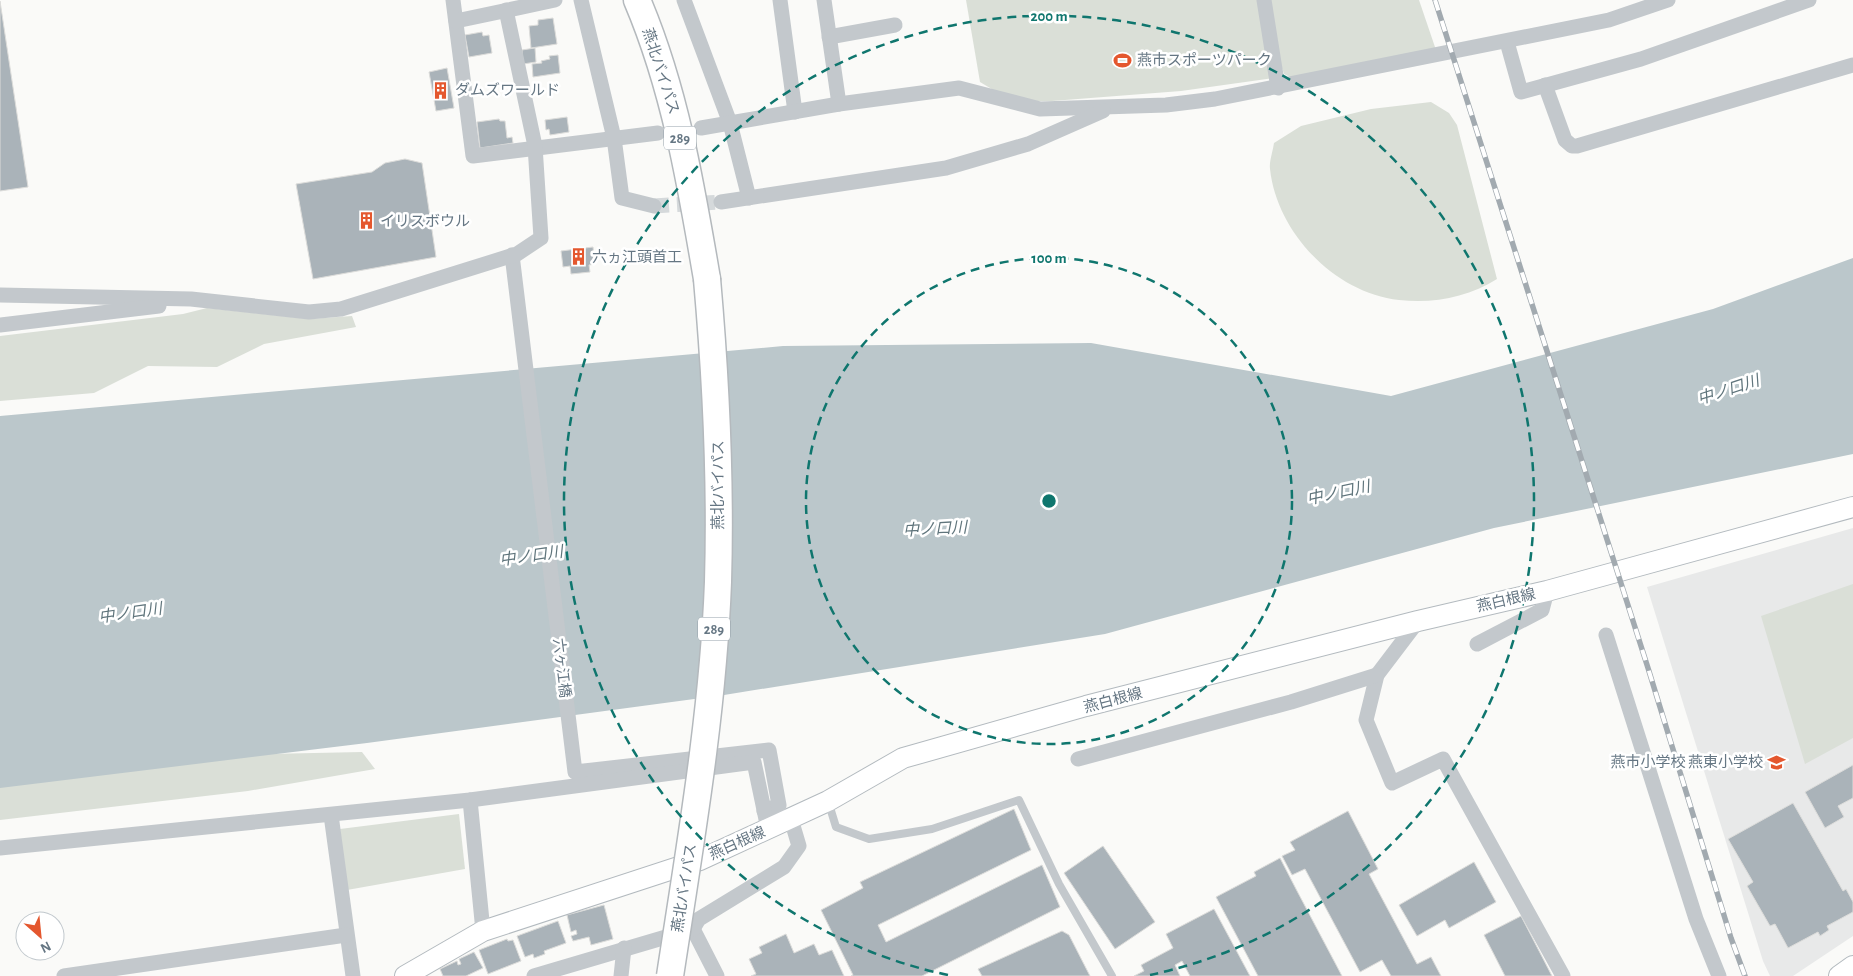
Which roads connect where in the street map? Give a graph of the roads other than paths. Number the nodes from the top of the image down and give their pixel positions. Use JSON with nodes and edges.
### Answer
{"nodes":[{"id":1,"x":453,"y":0,"type":"edge"},
{"id":2,"x":556,"y":0,"type":"edge"},
{"id":3,"x":581,"y":0,"type":"edge"},
{"id":4,"x":637,"y":0,"type":"edge"},
{"id":5,"x":684,"y":0,"type":"edge"},
{"id":6,"x":780,"y":0,"type":"edge"},
{"id":7,"x":824,"y":0,"type":"edge"},
{"id":8,"x":1264,"y":0,"type":"edge"},
{"id":9,"x":1668,"y":0,"type":"edge"},
{"id":10,"x":1809,"y":0,"type":"edge"},
{"id":11,"x":506,"y":10,"type":"junction"},
{"id":12,"x":456,"y":21,"type":"junction"},
{"id":13,"x":895,"y":25,"type":"dead end"},
{"id":14,"x":829,"y":37,"type":"junction"},
{"id":15,"x":1507,"y":42,"type":"junction"},
{"id":16,"x":1853,"y":65,"type":"edge"},
{"id":17,"x":1545,"y":86,"type":"junction"},
{"id":18,"x":1278,"y":88,"type":"junction"},
{"id":19,"x":839,"y":104,"type":"junction"},
{"id":20,"x":1111,"y":107,"type":"junction"},
{"id":21,"x":795,"y":112,"type":"junction"},
{"id":22,"x":730,"y":123,"type":"junction"},
{"id":23,"x":701,"y":128,"type":"dead end"},
{"id":24,"x":658,"y":133,"type":"dead end"},
{"id":25,"x":614,"y":138,"type":"junction"},
{"id":26,"x":535,"y":146,"type":"junction"},
{"id":27,"x":749,"y":198,"type":"junction"},
{"id":28,"x":722,"y":202,"type":"tunnel mouth"},
{"id":29,"x":654,"y":206,"type":"tunnel mouth"},
{"id":30,"x":512,"y":254,"type":"junction"},
{"id":31,"x":0,"y":295,"type":"edge"},
{"id":32,"x":205,"y":300,"type":"junction"},
{"id":33,"x":0,"y":326,"type":"edge"},
{"id":34,"x":1853,"y":507,"type":"edge"},
{"id":35,"x":1547,"y":591,"type":"junction"},
{"id":36,"x":1418,"y":621,"type":"junction"},
{"id":37,"x":1606,"y":635,"type":"dead end"},
{"id":38,"x":1477,"y":644,"type":"dead end"},
{"id":39,"x":1377,"y":676,"type":"junction"},
{"id":40,"x":1078,"y":759,"type":"dead end"},
{"id":41,"x":470,"y":800,"type":"junction"},
{"id":42,"x":828,"y":802,"type":"junction"},
{"id":43,"x":331,"y":815,"type":"junction"},
{"id":44,"x":792,"y":819,"type":"junction"},
{"id":45,"x":766,"y":820,"type":"junction"},
{"id":46,"x":0,"y":848,"type":"edge"},
{"id":47,"x":693,"y":929,"type":"junction"},
{"id":48,"x":483,"y":932,"type":"junction"},
{"id":49,"x":346,"y":935,"type":"junction"},
{"id":50,"x":624,"y":948,"type":"junction"},
{"id":51,"x":1853,"y":966,"type":"edge"},
{"id":52,"x":64,"y":976,"type":"edge"},
{"id":53,"x":353,"y":976,"type":"edge"},
{"id":54,"x":404,"y":976,"type":"edge"},
{"id":55,"x":534,"y":976,"type":"edge"},
{"id":56,"x":621,"y":976,"type":"edge"},
{"id":57,"x":670,"y":976,"type":"edge"},
{"id":58,"x":717,"y":976,"type":"edge"},
{"id":59,"x":1112,"y":976,"type":"edge"},
{"id":60,"x":1563,"y":976,"type":"edge"},
{"id":61,"x":1719,"y":976,"type":"edge"},
{"id":62,"x":1839,"y":976,"type":"edge"}],
"edges":[{"from":1,"to":12,"type":"street"},
{"from":2,"to":11,"type":"street"},
{"from":3,"to":25,"type":"street"},
{"from":4,"to":57,"type":"highway","name":"燕北バイパス","number":"289","bridge":true},
{"from":5,"to":22,"type":"street"},
{"from":6,"to":21,"type":"street"},
{"from":7,"to":14,"type":"street"},
{"from":8,"to":18,"type":"street"},
{"from":9,"to":15,"type":"street"},
{"from":10,"to":17,"type":"street"},
{"from":11,"to":12,"type":"street"},
{"from":11,"to":26,"type":"street"},
{"from":12,"to":26,"type":"street"},
{"from":13,"to":14,"type":"street"},
{"from":14,"to":19,"type":"street"},
{"from":15,"to":17,"type":"street"},
{"from":15,"to":18,"type":"street"},
{"from":16,"to":17,"type":"street"},
{"from":18,"to":20,"type":"street"},
{"from":19,"to":20,"type":"street"},
{"from":19,"to":21,"type":"street"},
{"from":20,"to":27,"type":"street"},
{"from":21,"to":22,"type":"street"},
{"from":22,"to":23,"type":"street"},
{"from":22,"to":27,"type":"street"},
{"from":24,"to":25,"type":"street"},
{"from":25,"to":26,"type":"street"},
{"from":25,"to":29,"type":"street"},
{"from":26,"to":30,"type":"street"},
{"from":27,"to":28,"type":"street"},
{"from":30,"to":32,"type":"street"},
{"from":30,"to":45,"type":"street","name":"六ヶ江橋"},
{"from":31,"to":32,"type":"street"},
{"from":32,"to":33,"type":"street"},
{"from":34,"to":35,"type":"main road","name":"燕白根線"},
{"from":35,"to":36,"type":"main road","name":"燕白根線"},
{"from":35,"to":38,"type":"street"},
{"from":36,"to":39,"type":"street"},
{"from":36,"to":42,"type":"main road","name":"燕白根線"},
{"from":37,"to":61,"type":"street"},
{"from":39,"to":40,"type":"street"},
{"from":39,"to":60,"type":"street"},
{"from":41,"to":43,"type":"street"},
{"from":41,"to":45,"type":"street"},
{"from":41,"to":48,"type":"street"},
{"from":42,"to":44,"type":"main road","name":"燕白根線"},
{"from":42,"to":59,"type":"lane"},
{"from":43,"to":46,"type":"street"},
{"from":43,"to":49,"type":"street"},
{"from":44,"to":45,"type":"main road","name":"燕白根線"},
{"from":44,"to":47,"type":"street"},
{"from":45,"to":48,"type":"main road","name":"燕白根線"},
{"from":47,"to":50,"type":"street"},
{"from":47,"to":58,"type":"street"},
{"from":48,"to":54,"type":"main road","name":"燕白根線"},
{"from":49,"to":52,"type":"street"},
{"from":49,"to":53,"type":"street"},
{"from":50,"to":55,"type":"street"},
{"from":50,"to":56,"type":"street"},
{"from":51,"to":62,"type":"main road"}]}
